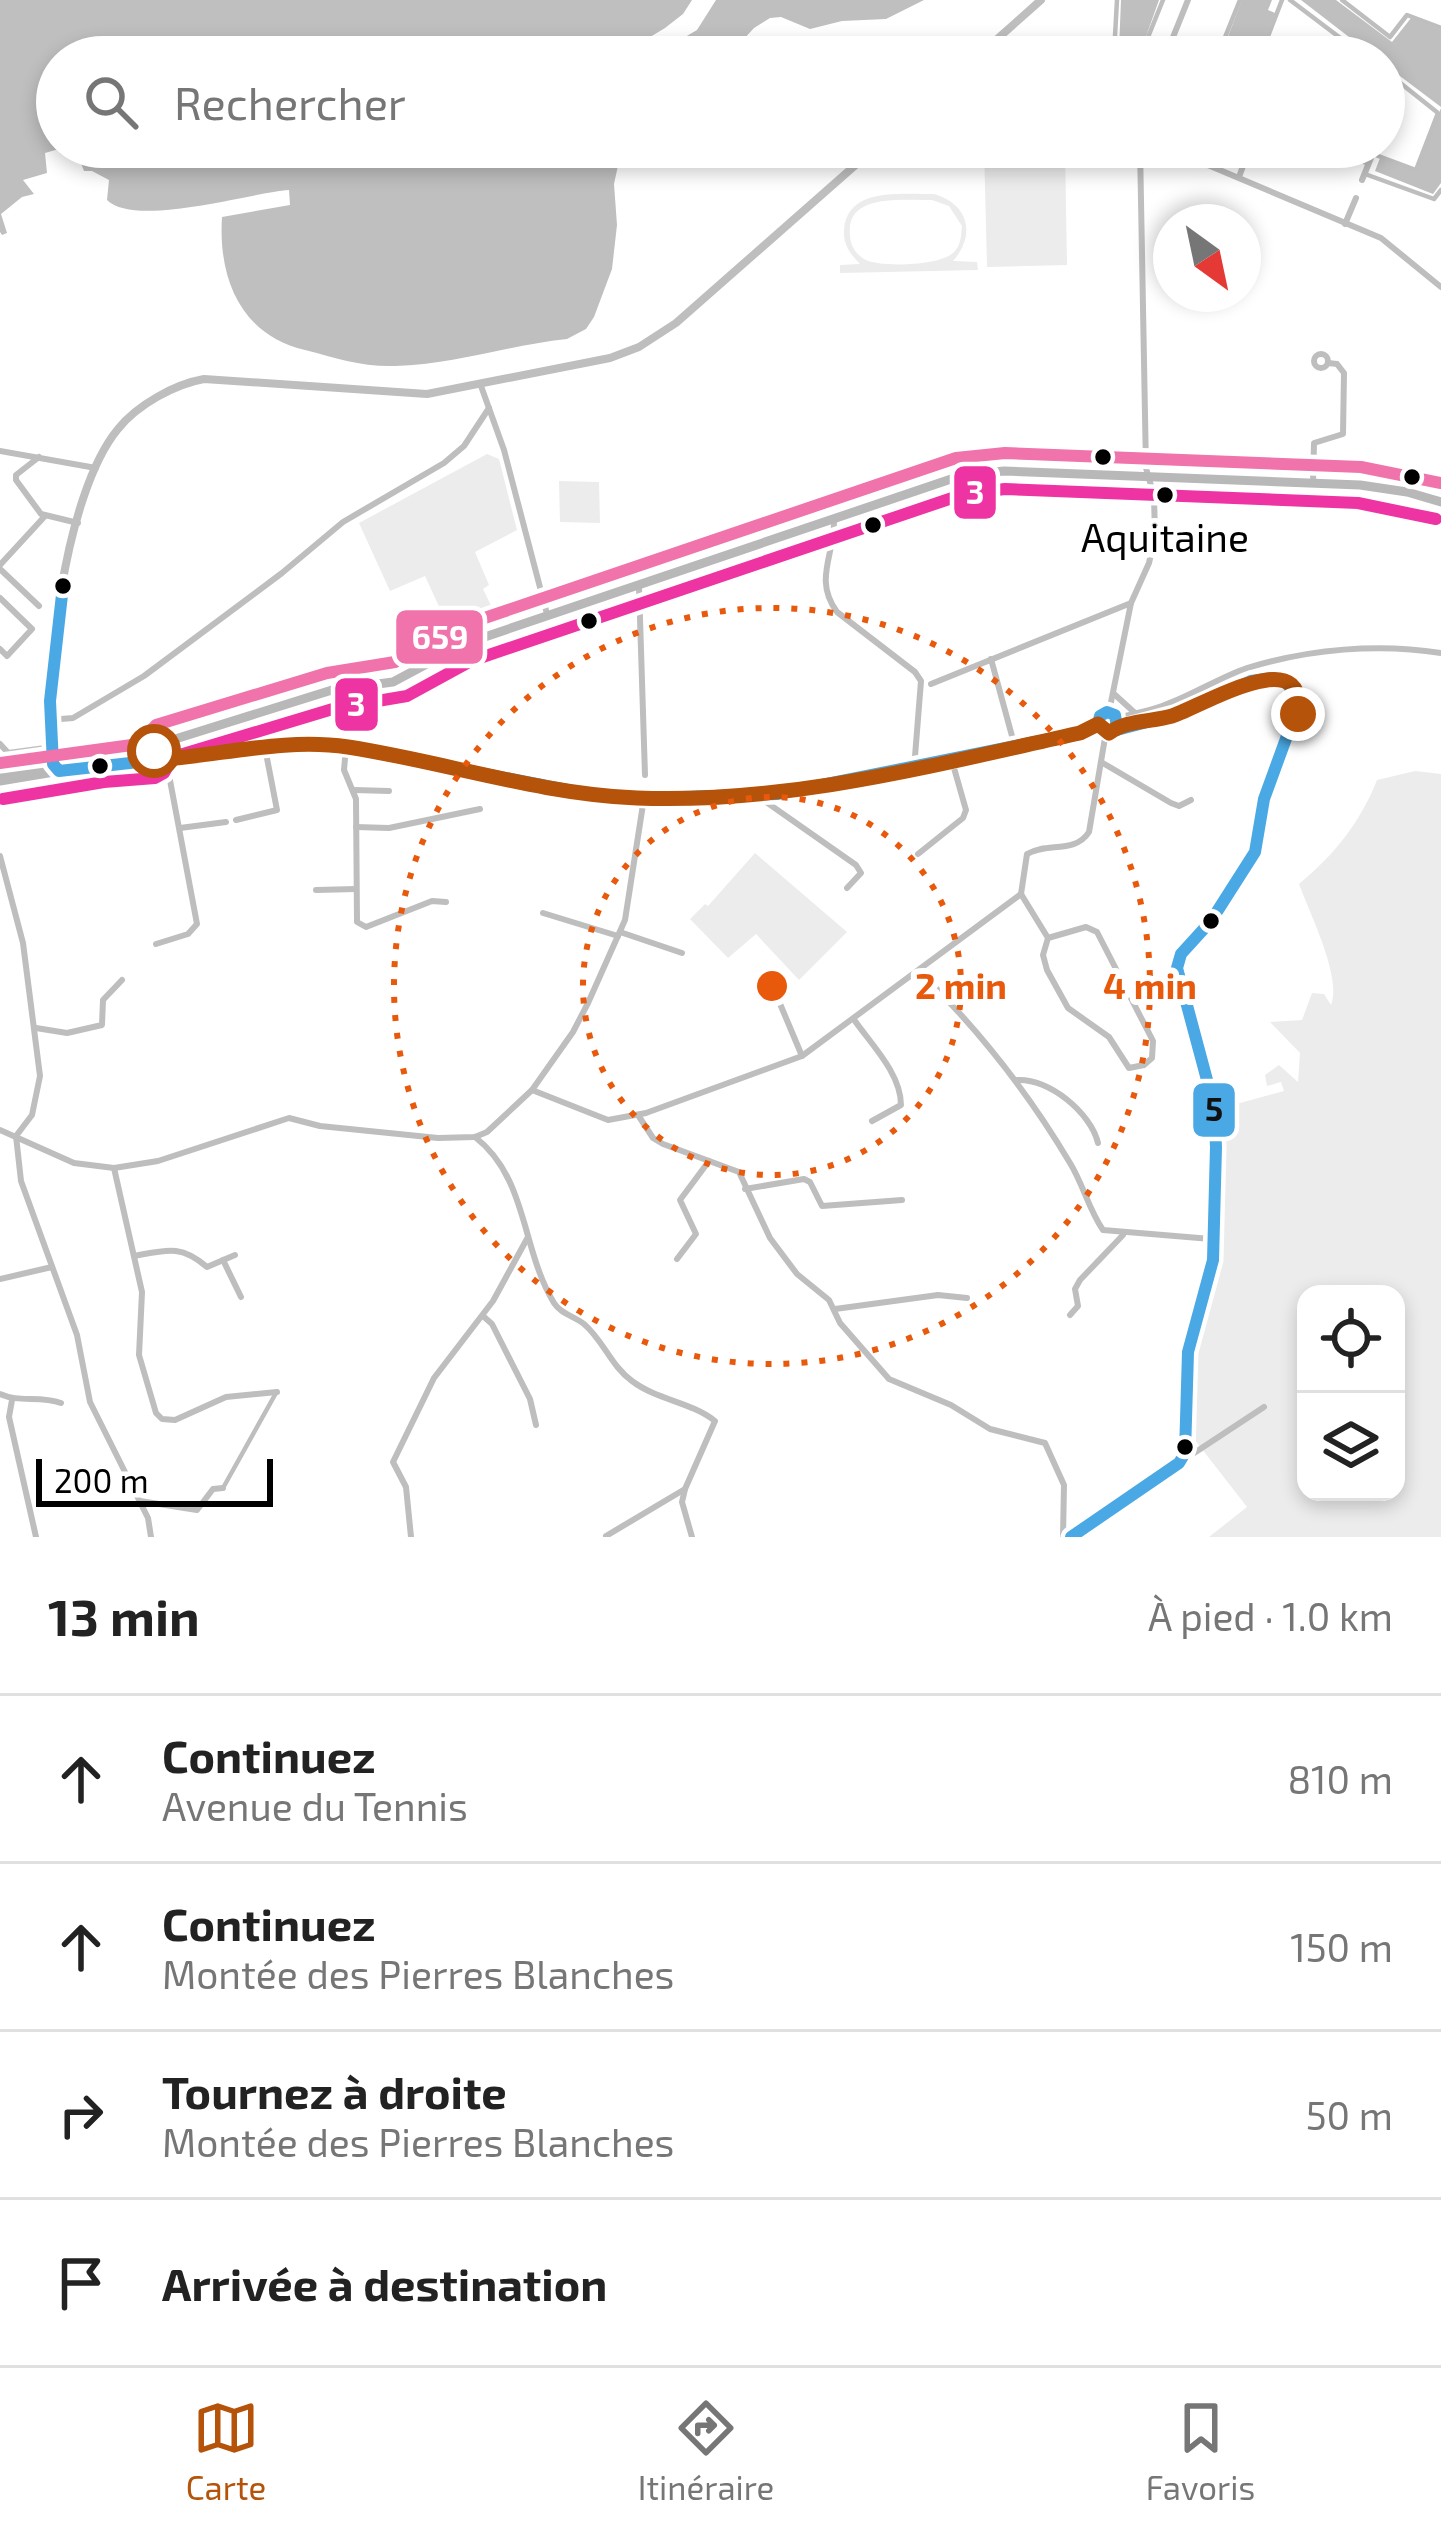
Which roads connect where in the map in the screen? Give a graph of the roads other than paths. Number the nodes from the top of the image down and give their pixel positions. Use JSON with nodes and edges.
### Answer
{"nodes":[{"id":1,"x":1041,"y":0,"type":"edge"},
{"id":2,"x":1117,"y":0,"type":"edge"},
{"id":3,"x":1163,"y":0,"type":"edge"},
{"id":4,"x":1188,"y":0,"type":"edge"},
{"id":5,"x":1240,"y":0,"type":"edge"},
{"id":6,"x":1282,"y":0,"type":"edge"},
{"id":7,"x":1290,"y":0,"type":"edge"},
{"id":8,"x":1342,"y":0,"type":"edge"},
{"id":9,"x":1441,"y":28,"type":"edge"},
{"id":10,"x":1001,"y":36,"type":"edge"},
{"id":11,"x":1115,"y":36,"type":"edge"},
{"id":12,"x":1148,"y":36,"type":"edge"},
{"id":13,"x":1173,"y":36,"type":"edge"},
{"id":14,"x":1225,"y":36,"type":"edge"},
{"id":15,"x":1268,"y":36,"type":"edge"},
{"id":16,"x":1338,"y":36,"type":"edge"},
{"id":17,"x":1389,"y":36,"type":"edge"},
{"id":18,"x":1391,"y":36,"type":"edge"},
{"id":19,"x":1405,"y":87,"type":"edge"},
{"id":20,"x":1405,"y":165,"type":"edge"},
{"id":21,"x":853,"y":168,"type":"edge"},
{"id":22,"x":1141,"y":168,"type":"edge"},
{"id":23,"x":1213,"y":168,"type":"edge"},
{"id":24,"x":1242,"y":168,"type":"edge"},
{"id":25,"x":1367,"y":168,"type":"edge"},
{"id":26,"x":1364,"y":177,"type":"joint"},
{"id":27,"x":1238,"y":179,"type":"junction"},
{"id":28,"x":1441,"y":190,"type":"edge"},
{"id":29,"x":1355,"y":198,"type":"dead end"},
{"id":30,"x":1345,"y":224,"type":"junction"},
{"id":31,"x":1441,"y":287,"type":"edge"},
{"id":32,"x":1328,"y":363,"type":"dead end"},
{"id":33,"x":482,"y":386,"type":"junction"},
{"id":34,"x":489,"y":408,"type":"junction"},
{"id":35,"x":0,"y":451,"type":"edge"},
{"id":36,"x":39,"y":457,"type":"junction"},
{"id":37,"x":96,"y":468,"type":"junction"},
{"id":38,"x":1148,"y":477,"type":"junction"},
{"id":39,"x":1313,"y":483,"type":"junction"},
{"id":40,"x":1441,"y":502,"type":"edge"},
{"id":41,"x":45,"y":516,"type":"junction"},
{"id":42,"x":834,"y":516,"type":"junction"},
{"id":43,"x":78,"y":523,"type":"junction"},
{"id":44,"x":0,"y":567,"type":"edge"},
{"id":45,"x":638,"y":583,"type":"junction"},
{"id":46,"x":0,"y":598,"type":"edge"},
{"id":47,"x":1131,"y":603,"type":"junction"},
{"id":48,"x":39,"y":606,"type":"dead end"},
{"id":49,"x":547,"y":614,"type":"junction"},
{"id":50,"x":0,"y":649,"type":"edge"},
{"id":51,"x":1441,"y":653,"type":"edge"},
{"id":52,"x":992,"y":659,"type":"junction"},
{"id":53,"x":931,"y":684,"type":"dead end"},
{"id":54,"x":1113,"y":693,"type":"junction"},
{"id":55,"x":1135,"y":713,"type":"junction"},
{"id":56,"x":1114,"y":719,"type":"junction"},
{"id":57,"x":50,"y":720,"type":"junction"},
{"id":58,"x":1102,"y":728,"type":"junction"},
{"id":59,"x":1012,"y":736,"type":"dead end"},
{"id":60,"x":0,"y":744,"type":"edge"},
{"id":61,"x":47,"y":747,"type":"dead end"},
{"id":62,"x":346,"y":747,"type":"junction"},
{"id":63,"x":265,"y":748,"type":"junction"},
{"id":64,"x":152,"y":753,"type":"junction"},
{"id":65,"x":6,"y":754,"type":"edge"},
{"id":66,"x":952,"y":761,"type":"junction"},
{"id":67,"x":1101,"y":762,"type":"junction"},
{"id":68,"x":55,"y":768,"type":"junction"},
{"id":69,"x":914,"y":769,"type":"junction"},
{"id":70,"x":19,"y":773,"type":"junction"},
{"id":71,"x":646,"y":775,"type":"dead end"},
{"id":72,"x":0,"y":777,"type":"edge"},
{"id":73,"x":354,"y":790,"type":"junction"},
{"id":74,"x":389,"y":791,"type":"dead end"},
{"id":75,"x":756,"y":795,"type":"junction"},
{"id":76,"x":644,"y":798,"type":"junction"},
{"id":77,"x":1191,"y":800,"type":"dead end"},
{"id":78,"x":481,"y":809,"type":"dead end"},
{"id":79,"x":236,"y":820,"type":"dead end"},
{"id":80,"x":226,"y":822,"type":"dead end"},
{"id":81,"x":356,"y":827,"type":"junction"},
{"id":82,"x":181,"y":828,"type":"junction"},
{"id":83,"x":918,"y":854,"type":"dead end"},
{"id":84,"x":1,"y":862,"type":"edge"},
{"id":85,"x":848,"y":888,"type":"dead end"},
{"id":86,"x":356,"y":889,"type":"junction"},
{"id":87,"x":316,"y":890,"type":"dead end"},
{"id":88,"x":346,"y":890,"type":"junction"},
{"id":89,"x":1021,"y":894,"type":"junction"},
{"id":90,"x":446,"y":902,"type":"dead end"},
{"id":91,"x":356,"y":909,"type":"junction"},
{"id":92,"x":543,"y":913,"type":"dead end"},
{"id":93,"x":619,"y":934,"type":"junction"},
{"id":94,"x":1048,"y":938,"type":"junction"},
{"id":95,"x":157,"y":944,"type":"dead end"},
{"id":96,"x":682,"y":953,"type":"dead end"},
{"id":97,"x":919,"y":971,"type":"junction"},
{"id":98,"x":122,"y":980,"type":"dead end"},
{"id":99,"x":770,"y":980,"type":"dead end"},
{"id":100,"x":855,"y":1021,"type":"junction"},
{"id":101,"x":35,"y":1028,"type":"junction"},
{"id":102,"x":802,"y":1057,"type":"junction"},
{"id":103,"x":1017,"y":1080,"type":"junction"},
{"id":104,"x":532,"y":1090,"type":"junction"},
{"id":105,"x":638,"y":1115,"type":"junction"},
{"id":106,"x":872,"y":1121,"type":"dead end"},
{"id":107,"x":0,"y":1130,"type":"edge"},
{"id":108,"x":16,"y":1136,"type":"junction"},
{"id":109,"x":475,"y":1137,"type":"junction"},
{"id":110,"x":1098,"y":1144,"type":"dead end"},
{"id":111,"x":709,"y":1161,"type":"junction"},
{"id":112,"x":114,"y":1168,"type":"junction"},
{"id":113,"x":745,"y":1189,"type":"junction"},
{"id":114,"x":902,"y":1200,"type":"dead end"},
{"id":115,"x":1125,"y":1232,"type":"junction"},
{"id":116,"x":528,"y":1237,"type":"junction"},
{"id":117,"x":1211,"y":1239,"type":"junction"},
{"id":118,"x":235,"y":1255,"type":"dead end"},
{"id":119,"x":134,"y":1256,"type":"junction"},
{"id":120,"x":677,"y":1259,"type":"dead end"},
{"id":121,"x":224,"y":1260,"type":"junction"},
{"id":122,"x":52,"y":1267,"type":"junction"},
{"id":123,"x":0,"y":1279,"type":"edge"},
{"id":124,"x":241,"y":1297,"type":"dead end"},
{"id":125,"x":967,"y":1298,"type":"dead end"},
{"id":126,"x":836,"y":1309,"type":"junction"},
{"id":127,"x":1070,"y":1315,"type":"dead end"},
{"id":128,"x":483,"y":1316,"type":"junction"},
{"id":129,"x":277,"y":1392,"type":"joint"},
{"id":130,"x":0,"y":1394,"type":"edge"},
{"id":131,"x":12,"y":1400,"type":"junction"},
{"id":132,"x":61,"y":1403,"type":"dead end"},
{"id":133,"x":1264,"y":1407,"type":"dead end"},
{"id":134,"x":4,"y":1418,"type":"edge"},
{"id":135,"x":536,"y":1425,"type":"dead end"},
{"id":136,"x":1179,"y":1463,"type":"junction"},
{"id":137,"x":224,"y":1487,"type":"joint"},
{"id":138,"x":685,"y":1490,"type":"junction"},
{"id":139,"x":136,"y":1499,"type":"junction"},
{"id":140,"x":606,"y":1536,"type":"edge"},
{"id":141,"x":36,"y":1537,"type":"edge"},
{"id":142,"x":151,"y":1537,"type":"edge"},
{"id":143,"x":411,"y":1537,"type":"edge"},
{"id":144,"x":692,"y":1537,"type":"edge"},
{"id":145,"x":1067,"y":1537,"type":"edge"}],
"edges":[{"from":1,"to":10,"type":"street"},
{"from":2,"to":11,"type":"street"},
{"from":3,"to":12,"type":"street"},
{"from":4,"to":13,"type":"street"},
{"from":5,"to":14,"type":"street"},
{"from":6,"to":15,"type":"street"},
{"from":7,"to":16,"type":"street"},
{"from":8,"to":17,"type":"street"},
{"from":9,"to":18,"type":"street"},
{"from":19,"to":20,"type":"street"},
{"from":21,"to":33,"type":"street"},
{"from":22,"to":38,"type":"street"},
{"from":23,"to":27,"type":"street"},
{"from":24,"to":27,"type":"street"},
{"from":25,"to":26,"type":"street"},
{"from":26,"to":28,"type":"street"},
{"from":27,"to":30,"type":"street"},
{"from":29,"to":30,"type":"street"},
{"from":30,"to":31,"type":"street"},
{"from":32,"to":39,"type":"street"},
{"from":33,"to":34,"type":"street"},
{"from":33,"to":37,"type":"street"},
{"from":34,"to":49,"type":"street"},
{"from":34,"to":57,"type":"street"},
{"from":35,"to":36,"type":"street"},
{"from":36,"to":37,"type":"street"},
{"from":36,"to":41,"type":"street"},
{"from":37,"to":43,"type":"street"},
{"from":38,"to":39,"type":"main road"},
{"from":38,"to":42,"type":"main road"},
{"from":38,"to":47,"type":"street"},
{"from":39,"to":40,"type":"main road"},
{"from":41,"to":43,"type":"street"},
{"from":41,"to":44,"type":"street"},
{"from":42,"to":45,"type":"main road"},
{"from":42,"to":69,"type":"street"},
{"from":43,"to":57,"type":"street"},
{"from":44,"to":48,"type":"street"},
{"from":45,"to":49,"type":"main road"},
{"from":45,"to":71,"type":"street"},
{"from":46,"to":50,"type":"street"},
{"from":47,"to":52,"type":"street"},
{"from":47,"to":54,"type":"street"},
{"from":49,"to":64,"type":"main road"},
{"from":51,"to":55,"type":"street"},
{"from":52,"to":53,"type":"street"},
{"from":52,"to":59,"type":"street"},
{"from":54,"to":55,"type":"street"},
{"from":54,"to":56,"type":"street"},
{"from":55,"to":56,"type":"street"},
{"from":56,"to":58,"type":"street"},
{"from":56,"to":58,"type":"street"},
{"from":56,"to":117,"type":"street"},
{"from":57,"to":68,"type":"street"},
{"from":58,"to":66,"type":"street"},
{"from":58,"to":67,"type":"street"},
{"from":60,"to":70,"type":"street"},
{"from":61,"to":65,"type":"street"},
{"from":62,"to":63,"type":"street"},
{"from":62,"to":73,"type":"street"},
{"from":62,"to":76,"type":"street"},
{"from":63,"to":64,"type":"street"},
{"from":63,"to":79,"type":"street"},
{"from":64,"to":68,"type":"main road"},
{"from":64,"to":82,"type":"street"},
{"from":66,"to":69,"type":"street"},
{"from":66,"to":83,"type":"street"},
{"from":67,"to":77,"type":"street"},
{"from":67,"to":89,"type":"street"},
{"from":68,"to":70,"type":"main road"},
{"from":69,"to":75,"type":"street"},
{"from":70,"to":72,"type":"main road"},
{"from":73,"to":74,"type":"street"},
{"from":73,"to":81,"type":"street"},
{"from":75,"to":76,"type":"street"},
{"from":75,"to":85,"type":"street"},
{"from":76,"to":93,"type":"street"},
{"from":78,"to":81,"type":"street"},
{"from":80,"to":82,"type":"street"},
{"from":81,"to":86,"type":"street"},
{"from":82,"to":95,"type":"street"},
{"from":84,"to":101,"type":"street"},
{"from":86,"to":88,"type":"street"},
{"from":86,"to":91,"type":"street"},
{"from":87,"to":88,"type":"street"},
{"from":88,"to":91,"type":"street"},
{"from":89,"to":94,"type":"street"},
{"from":89,"to":97,"type":"street"},
{"from":90,"to":91,"type":"street"},
{"from":92,"to":93,"type":"street"},
{"from":93,"to":96,"type":"street"},
{"from":93,"to":104,"type":"street"},
{"from":94,"to":94,"type":"street"},
{"from":97,"to":100,"type":"street"},
{"from":97,"to":103,"type":"street"},
{"from":98,"to":101,"type":"street"},
{"from":99,"to":102,"type":"street"},
{"from":100,"to":102,"type":"street"},
{"from":100,"to":106,"type":"street"},
{"from":101,"to":108,"type":"street"},
{"from":102,"to":105,"type":"street"},
{"from":103,"to":110,"type":"street"},
{"from":103,"to":115,"type":"street"},
{"from":104,"to":105,"type":"street"},
{"from":104,"to":109,"type":"street"},
{"from":105,"to":111,"type":"street"},
{"from":107,"to":108,"type":"street"},
{"from":108,"to":112,"type":"street"},
{"from":108,"to":122,"type":"street"},
{"from":109,"to":112,"type":"street"},
{"from":109,"to":116,"type":"street"},
{"from":111,"to":113,"type":"street"},
{"from":111,"to":120,"type":"street"},
{"from":112,"to":119,"type":"street"},
{"from":113,"to":114,"type":"street"},
{"from":113,"to":126,"type":"street"},
{"from":115,"to":117,"type":"street"},
{"from":115,"to":127,"type":"street"},
{"from":116,"to":128,"type":"street"},
{"from":116,"to":138,"type":"street"},
{"from":117,"to":136,"type":"street"},
{"from":118,"to":121,"type":"street"},
{"from":119,"to":121,"type":"street"},
{"from":119,"to":129,"type":"street"},
{"from":121,"to":124,"type":"street"},
{"from":122,"to":123,"type":"street"},
{"from":122,"to":139,"type":"street"},
{"from":125,"to":126,"type":"street"},
{"from":126,"to":145,"type":"street"},
{"from":128,"to":135,"type":"street"},
{"from":128,"to":143,"type":"street"},
{"from":129,"to":137,"type":"street"},
{"from":130,"to":131,"type":"street"},
{"from":131,"to":132,"type":"street"},
{"from":131,"to":134,"type":"street"},
{"from":133,"to":136,"type":"street"},
{"from":134,"to":141,"type":"street"},
{"from":136,"to":145,"type":"street"},
{"from":137,"to":139,"type":"street"},
{"from":138,"to":140,"type":"street"},
{"from":138,"to":144,"type":"street"},
{"from":139,"to":142,"type":"street"}]}
